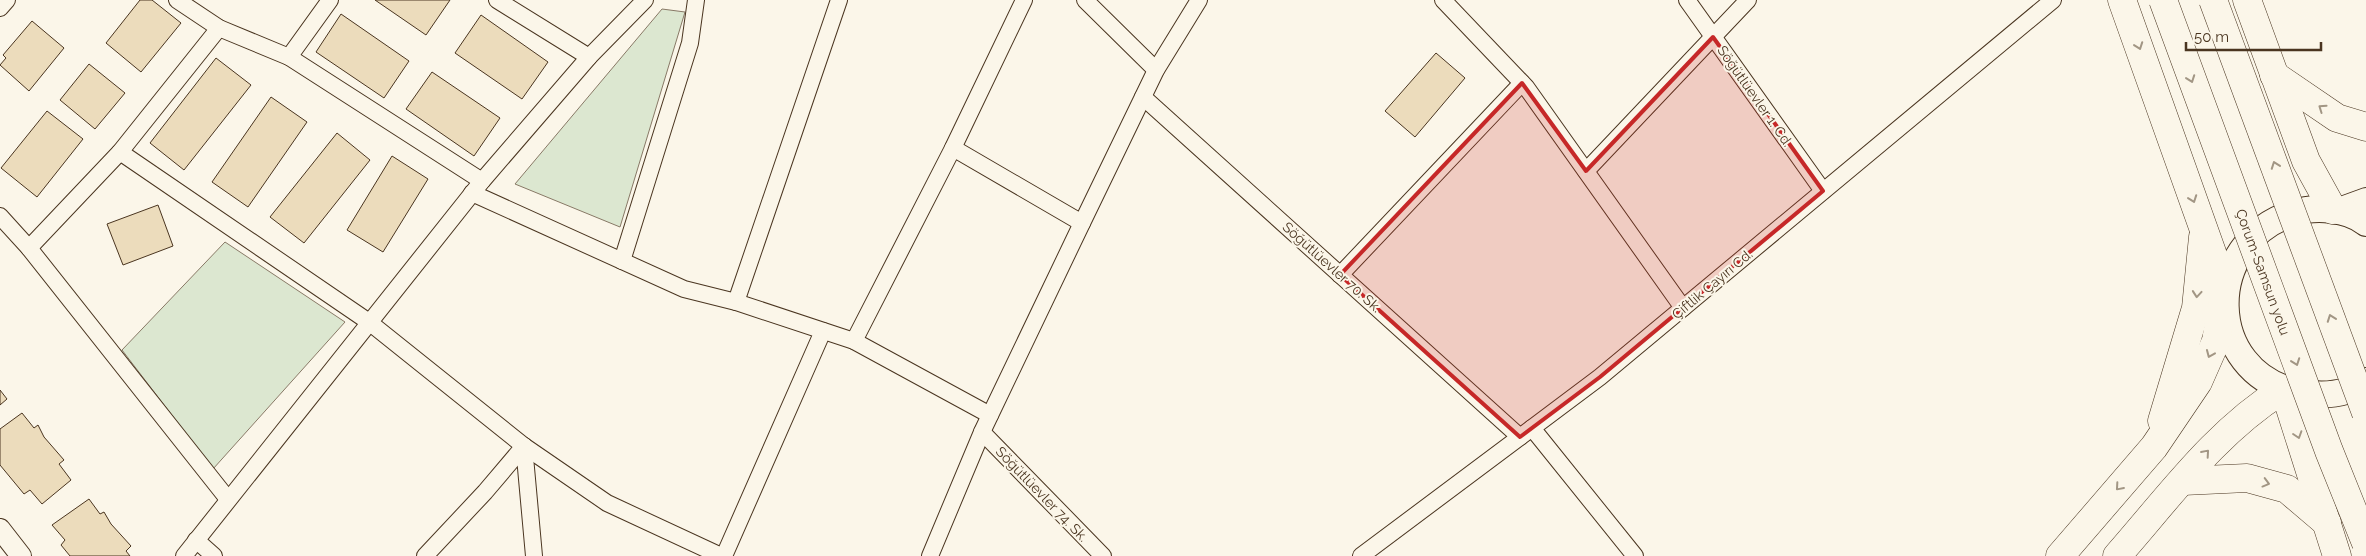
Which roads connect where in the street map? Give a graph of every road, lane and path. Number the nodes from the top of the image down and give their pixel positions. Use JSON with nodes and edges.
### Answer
{"nodes":[{"id":1,"x":7,"y":0,"type":"edge"},
{"id":2,"x":177,"y":0,"type":"edge"},
{"id":3,"x":330,"y":0,"type":"edge"},
{"id":4,"x":497,"y":0,"type":"edge"},
{"id":5,"x":645,"y":0,"type":"edge"},
{"id":6,"x":696,"y":0,"type":"edge"},
{"id":7,"x":839,"y":0,"type":"edge"},
{"id":8,"x":1024,"y":0,"type":"edge"},
{"id":9,"x":1084,"y":0,"type":"edge"},
{"id":10,"x":1199,"y":0,"type":"edge"},
{"id":11,"x":1443,"y":0,"type":"edge"},
{"id":12,"x":1688,"y":0,"type":"edge"},
{"id":13,"x":1748,"y":0,"type":"edge"},
{"id":14,"x":2053,"y":0,"type":"edge"},
{"id":15,"x":2122,"y":0,"type":"edge"},
{"id":16,"x":2162,"y":0,"type":"edge"},
{"id":17,"x":2214,"y":0,"type":"edge"},
{"id":18,"x":2248,"y":0,"type":"edge"},
{"id":19,"x":0,"y":8,"type":"edge"},
{"id":20,"x":219,"y":28,"type":"junction"},
{"id":21,"x":1713,"y":36,"type":"junction"},
{"id":22,"x":288,"y":57,"type":"junction"},
{"id":23,"x":589,"y":57,"type":"junction"},
{"id":24,"x":1156,"y":70,"type":"junction"},
{"id":25,"x":2274,"y":75,"type":"junction"},
{"id":26,"x":1522,"y":83,"type":"junction"},
{"id":27,"x":1144,"y":97,"type":"junction"},
{"id":28,"x":2366,"y":127,"type":"edge"},
{"id":29,"x":952,"y":148,"type":"junction"},
{"id":30,"x":120,"y":152,"type":"junction"},
{"id":31,"x":1586,"y":171,"type":"junction"},
{"id":32,"x":477,"y":187,"type":"junction"},
{"id":33,"x":1823,"y":191,"type":"junction"},
{"id":34,"x":2366,"y":198,"type":"edge"},
{"id":35,"x":2333,"y":210,"type":"junction"},
{"id":36,"x":0,"y":216,"type":"edge"},
{"id":37,"x":1082,"y":223,"type":"junction"},
{"id":38,"x":2366,"y":223,"type":"edge"},
{"id":39,"x":2204,"y":228,"type":"junction"},
{"id":40,"x":29,"y":248,"type":"junction"},
{"id":41,"x":622,"y":261,"type":"junction"},
{"id":42,"x":1340,"y":275,"type":"junction"},
{"id":43,"x":2225,"y":289,"type":"junction"},
{"id":44,"x":736,"y":302,"type":"junction"},
{"id":45,"x":1683,"y":308,"type":"junction"},
{"id":46,"x":368,"y":322,"type":"junction"},
{"id":47,"x":823,"y":331,"type":"junction"},
{"id":48,"x":854,"y":341,"type":"junction"},
{"id":49,"x":2366,"y":381,"type":"edge"},
{"id":50,"x":2284,"y":389,"type":"junction"},
{"id":51,"x":2366,"y":413,"type":"edge"},
{"id":52,"x":990,"y":415,"type":"junction"},
{"id":53,"x":982,"y":432,"type":"junction"},
{"id":54,"x":1526,"y":433,"type":"junction"},
{"id":55,"x":524,"y":446,"type":"junction"},
{"id":56,"x":2154,"y":447,"type":"junction"},
{"id":57,"x":2183,"y":480,"type":"junction"},
{"id":58,"x":228,"y":498,"type":"junction"},
{"id":59,"x":2326,"y":523,"type":"junction"},
{"id":60,"x":0,"y":530,"type":"edge"},
{"id":61,"x":196,"y":540,"type":"junction"},
{"id":62,"x":2366,"y":543,"type":"edge"},
{"id":63,"x":21,"y":556,"type":"edge"},
{"id":64,"x":184,"y":556,"type":"edge"},
{"id":65,"x":214,"y":556,"type":"edge"},
{"id":66,"x":425,"y":556,"type":"edge"},
{"id":67,"x":534,"y":556,"type":"edge"},
{"id":68,"x":723,"y":556,"type":"edge"},
{"id":69,"x":930,"y":556,"type":"edge"},
{"id":70,"x":1103,"y":556,"type":"edge"},
{"id":71,"x":1361,"y":556,"type":"edge"},
{"id":72,"x":1635,"y":556,"type":"edge"},
{"id":73,"x":2060,"y":556,"type":"edge"},
{"id":74,"x":2117,"y":556,"type":"edge"},
{"id":75,"x":2337,"y":556,"type":"edge"}],
"edges":[{"from":1,"to":19,"type":"street"},
{"from":2,"to":20,"type":"street"},
{"from":3,"to":22,"type":"street"},
{"from":4,"to":23,"type":"street"},
{"from":5,"to":23,"type":"street"},
{"from":6,"to":41,"type":"street"},
{"from":7,"to":44,"type":"street"},
{"from":8,"to":29,"type":"street"},
{"from":9,"to":24,"type":"street"},
{"from":10,"to":24,"type":"street"},
{"from":11,"to":26,"type":"street"},
{"from":12,"to":21,"type":"street","name":"Söğütlüevler 1. Cd."},
{"from":13,"to":21,"type":"street"},
{"from":14,"to":33,"type":"street","name":"Çiftlik Çayırı Cd."},
{"from":15,"to":39,"type":"highway","one_way":true},
{"from":16,"to":62,"type":"highway","name":"Çorum-Samsun yolu","one_way":true,"bridge":true},
{"from":51,"to":17,"type":"highway","one_way":true,"bridge":true},
{"from":18,"to":25,"type":"highway"},
{"from":20,"to":22,"type":"street"},
{"from":20,"to":30,"type":"street"},
{"from":21,"to":31,"type":"street"},
{"from":21,"to":33,"type":"street","name":"Söğütlüevler 1. Cd."},
{"from":22,"to":32,"type":"street"},
{"from":23,"to":32,"type":"street"},
{"from":24,"to":27,"type":"street"},
{"from":28,"to":25,"type":"highway","one_way":true},
{"from":25,"to":35,"type":"highway"},
{"from":26,"to":31,"type":"street"},
{"from":26,"to":42,"type":"street"},
{"from":27,"to":37,"type":"street"},
{"from":27,"to":42,"type":"street","name":"Söğütlüevler 70. Sk."},
{"from":29,"to":37,"type":"street"},
{"from":29,"to":48,"type":"street"},
{"from":30,"to":40,"type":"street"},
{"from":30,"to":46,"type":"street"},
{"from":31,"to":45,"type":"street"},
{"from":32,"to":41,"type":"street"},
{"from":32,"to":46,"type":"street"},
{"from":33,"to":45,"type":"street","name":"Çiftlik Çayırı Cd."},
{"from":34,"to":35,"type":"street"},
{"from":35,"to":38,"type":"main road"},
{"from":35,"to":43,"type":"main road"},
{"from":36,"to":40,"type":"street"},
{"from":37,"to":52,"type":"street"},
{"from":39,"to":43,"type":"highway"},
{"from":39,"to":56,"type":"highway","one_way":true},
{"from":40,"to":58,"type":"street"},
{"from":41,"to":44,"type":"street"},
{"from":42,"to":54,"type":"street","name":"Söğütlüevler 70. Sk."},
{"from":43,"to":50,"type":"main road"},
{"from":43,"to":56,"type":"highway","one_way":true},
{"from":44,"to":47,"type":"street"},
{"from":45,"to":54,"type":"street","name":"Çiftlik Çayırı Cd."},
{"from":46,"to":55,"type":"street"},
{"from":46,"to":58,"type":"street"},
{"from":47,"to":48,"type":"street"},
{"from":47,"to":68,"type":"street"},
{"from":48,"to":52,"type":"street"},
{"from":49,"to":50,"type":"main road"},
{"from":57,"to":50,"type":"highway","one_way":true},
{"from":50,"to":59,"type":"highway","one_way":true},
{"from":52,"to":53,"type":"street"},
{"from":53,"to":69,"type":"street"},
{"from":53,"to":70,"type":"street","name":"Söğütlüevler 74. Sk."},
{"from":54,"to":71,"type":"street","name":"Çiftlik Çayırı Cd."},
{"from":54,"to":72,"type":"street","name":"Söğütlüevler 70. Sk."},
{"from":55,"to":66,"type":"street"},
{"from":55,"to":67,"type":"street"},
{"from":55,"to":68,"type":"street"},
{"from":56,"to":73,"type":"highway","one_way":true},
{"from":57,"to":59,"type":"highway","one_way":true},
{"from":57,"to":74,"type":"highway"},
{"from":58,"to":61,"type":"street"},
{"from":59,"to":75,"type":"highway"},
{"from":60,"to":63,"type":"street"},
{"from":61,"to":64,"type":"street"},
{"from":61,"to":65,"type":"street"}]}
